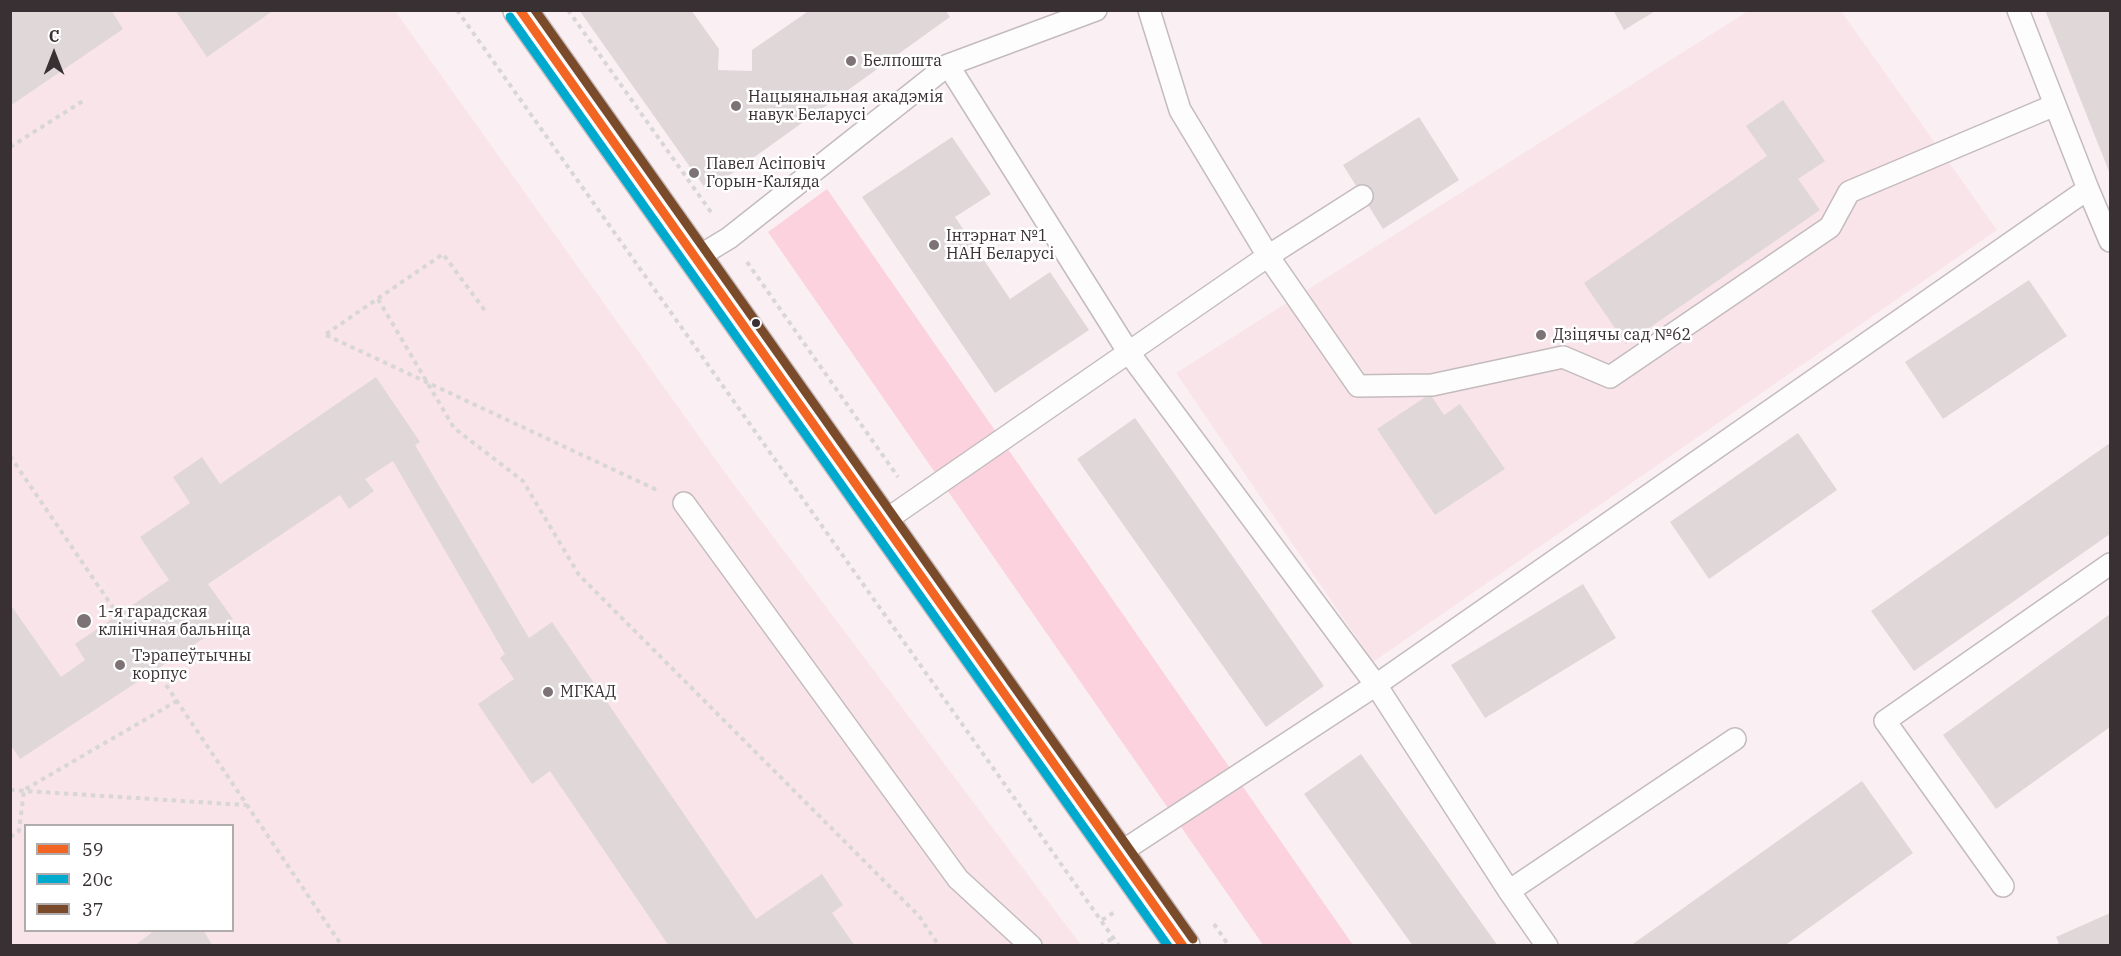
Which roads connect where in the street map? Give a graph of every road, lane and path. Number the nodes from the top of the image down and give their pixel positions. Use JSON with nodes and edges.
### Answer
{"nodes":[{"id":1,"x":457,"y":10,"type":"edge"},
{"id":2,"x":520,"y":10,"type":"edge"},
{"id":3,"x":1096,"y":10,"type":"edge"},
{"id":4,"x":1149,"y":10,"type":"edge"},
{"id":5,"x":2018,"y":10,"type":"edge"},
{"id":6,"x":948,"y":65,"type":"junction"},
{"id":7,"x":86,"y":99,"type":"dead end"},
{"id":8,"x":2055,"y":105,"type":"junction"},
{"id":9,"x":10,"y":147,"type":"edge"},
{"id":10,"x":2088,"y":189,"type":"junction"},
{"id":11,"x":1362,"y":196,"type":"dead end"},
{"id":12,"x":2110,"y":241,"type":"edge"},
{"id":13,"x":1268,"y":256,"type":"junction"},
{"id":14,"x":696,"y":258,"type":"junction"},
{"id":15,"x":378,"y":299,"type":"junction"},
{"id":16,"x":486,"y":312,"type":"dead end"},
{"id":17,"x":1129,"y":353,"type":"junction"},
{"id":18,"x":428,"y":383,"type":"junction"},
{"id":19,"x":10,"y":456,"type":"edge"},
{"id":20,"x":684,"y":503,"type":"joint"},
{"id":21,"x":883,"y":522,"type":"junction"},
{"id":22,"x":2110,"y":564,"type":"edge"},
{"id":23,"x":118,"y":615,"type":"dead end"},
{"id":24,"x":156,"y":670,"type":"dead end"},
{"id":25,"x":1376,"y":685,"type":"junction"},
{"id":26,"x":177,"y":701,"type":"junction"},
{"id":27,"x":1735,"y":739,"type":"dead end"},
{"id":28,"x":10,"y":789,"type":"edge"},
{"id":29,"x":24,"y":790,"type":"junction"},
{"id":30,"x":247,"y":805,"type":"junction"},
{"id":31,"x":10,"y":837,"type":"edge"},
{"id":32,"x":1118,"y":854,"type":"junction"},
{"id":33,"x":2002,"y":886,"type":"dead end"},
{"id":34,"x":1509,"y":891,"type":"junction"},
{"id":35,"x":1113,"y":938,"type":"junction"},
{"id":36,"x":342,"y":945,"type":"edge"},
{"id":37,"x":939,"y":945,"type":"edge"},
{"id":38,"x":1031,"y":945,"type":"edge"},
{"id":39,"x":1100,"y":945,"type":"edge"},
{"id":40,"x":1119,"y":945,"type":"edge"},
{"id":41,"x":1183,"y":945,"type":"edge"},
{"id":42,"x":1547,"y":945,"type":"edge"}],
"edges":[{"from":1,"to":35,"type":"path"},
{"from":2,"to":14,"type":"street"},
{"from":3,"to":6,"type":"lane"},
{"from":4,"to":13,"type":"lane"},
{"from":5,"to":8,"type":"lane"},
{"from":6,"to":14,"type":"lane"},
{"from":6,"to":17,"type":"lane"},
{"from":7,"to":9,"type":"path"},
{"from":8,"to":10,"type":"lane"},
{"from":8,"to":13,"type":"lane"},
{"from":10,"to":12,"type":"lane"},
{"from":10,"to":25,"type":"lane"},
{"from":11,"to":13,"type":"lane"},
{"from":13,"to":17,"type":"lane"},
{"from":14,"to":21,"type":"street"},
{"from":15,"to":16,"type":"path"},
{"from":15,"to":18,"type":"path"},
{"from":15,"to":18,"type":"path"},
{"from":17,"to":21,"type":"lane"},
{"from":17,"to":25,"type":"lane"},
{"from":18,"to":20,"type":"path"},
{"from":18,"to":37,"type":"path"},
{"from":19,"to":23,"type":"path"},
{"from":20,"to":38,"type":"lane"},
{"from":21,"to":32,"type":"street"},
{"from":22,"to":33,"type":"lane"},
{"from":24,"to":26,"type":"path"},
{"from":25,"to":32,"type":"lane"},
{"from":25,"to":34,"type":"lane"},
{"from":26,"to":29,"type":"path"},
{"from":26,"to":30,"type":"path"},
{"from":27,"to":34,"type":"lane"},
{"from":28,"to":29,"type":"path"},
{"from":29,"to":30,"type":"path"},
{"from":29,"to":31,"type":"path"},
{"from":30,"to":36,"type":"path"},
{"from":32,"to":41,"type":"street"},
{"from":34,"to":42,"type":"lane"},
{"from":35,"to":39,"type":"path"},
{"from":35,"to":40,"type":"path"}]}
